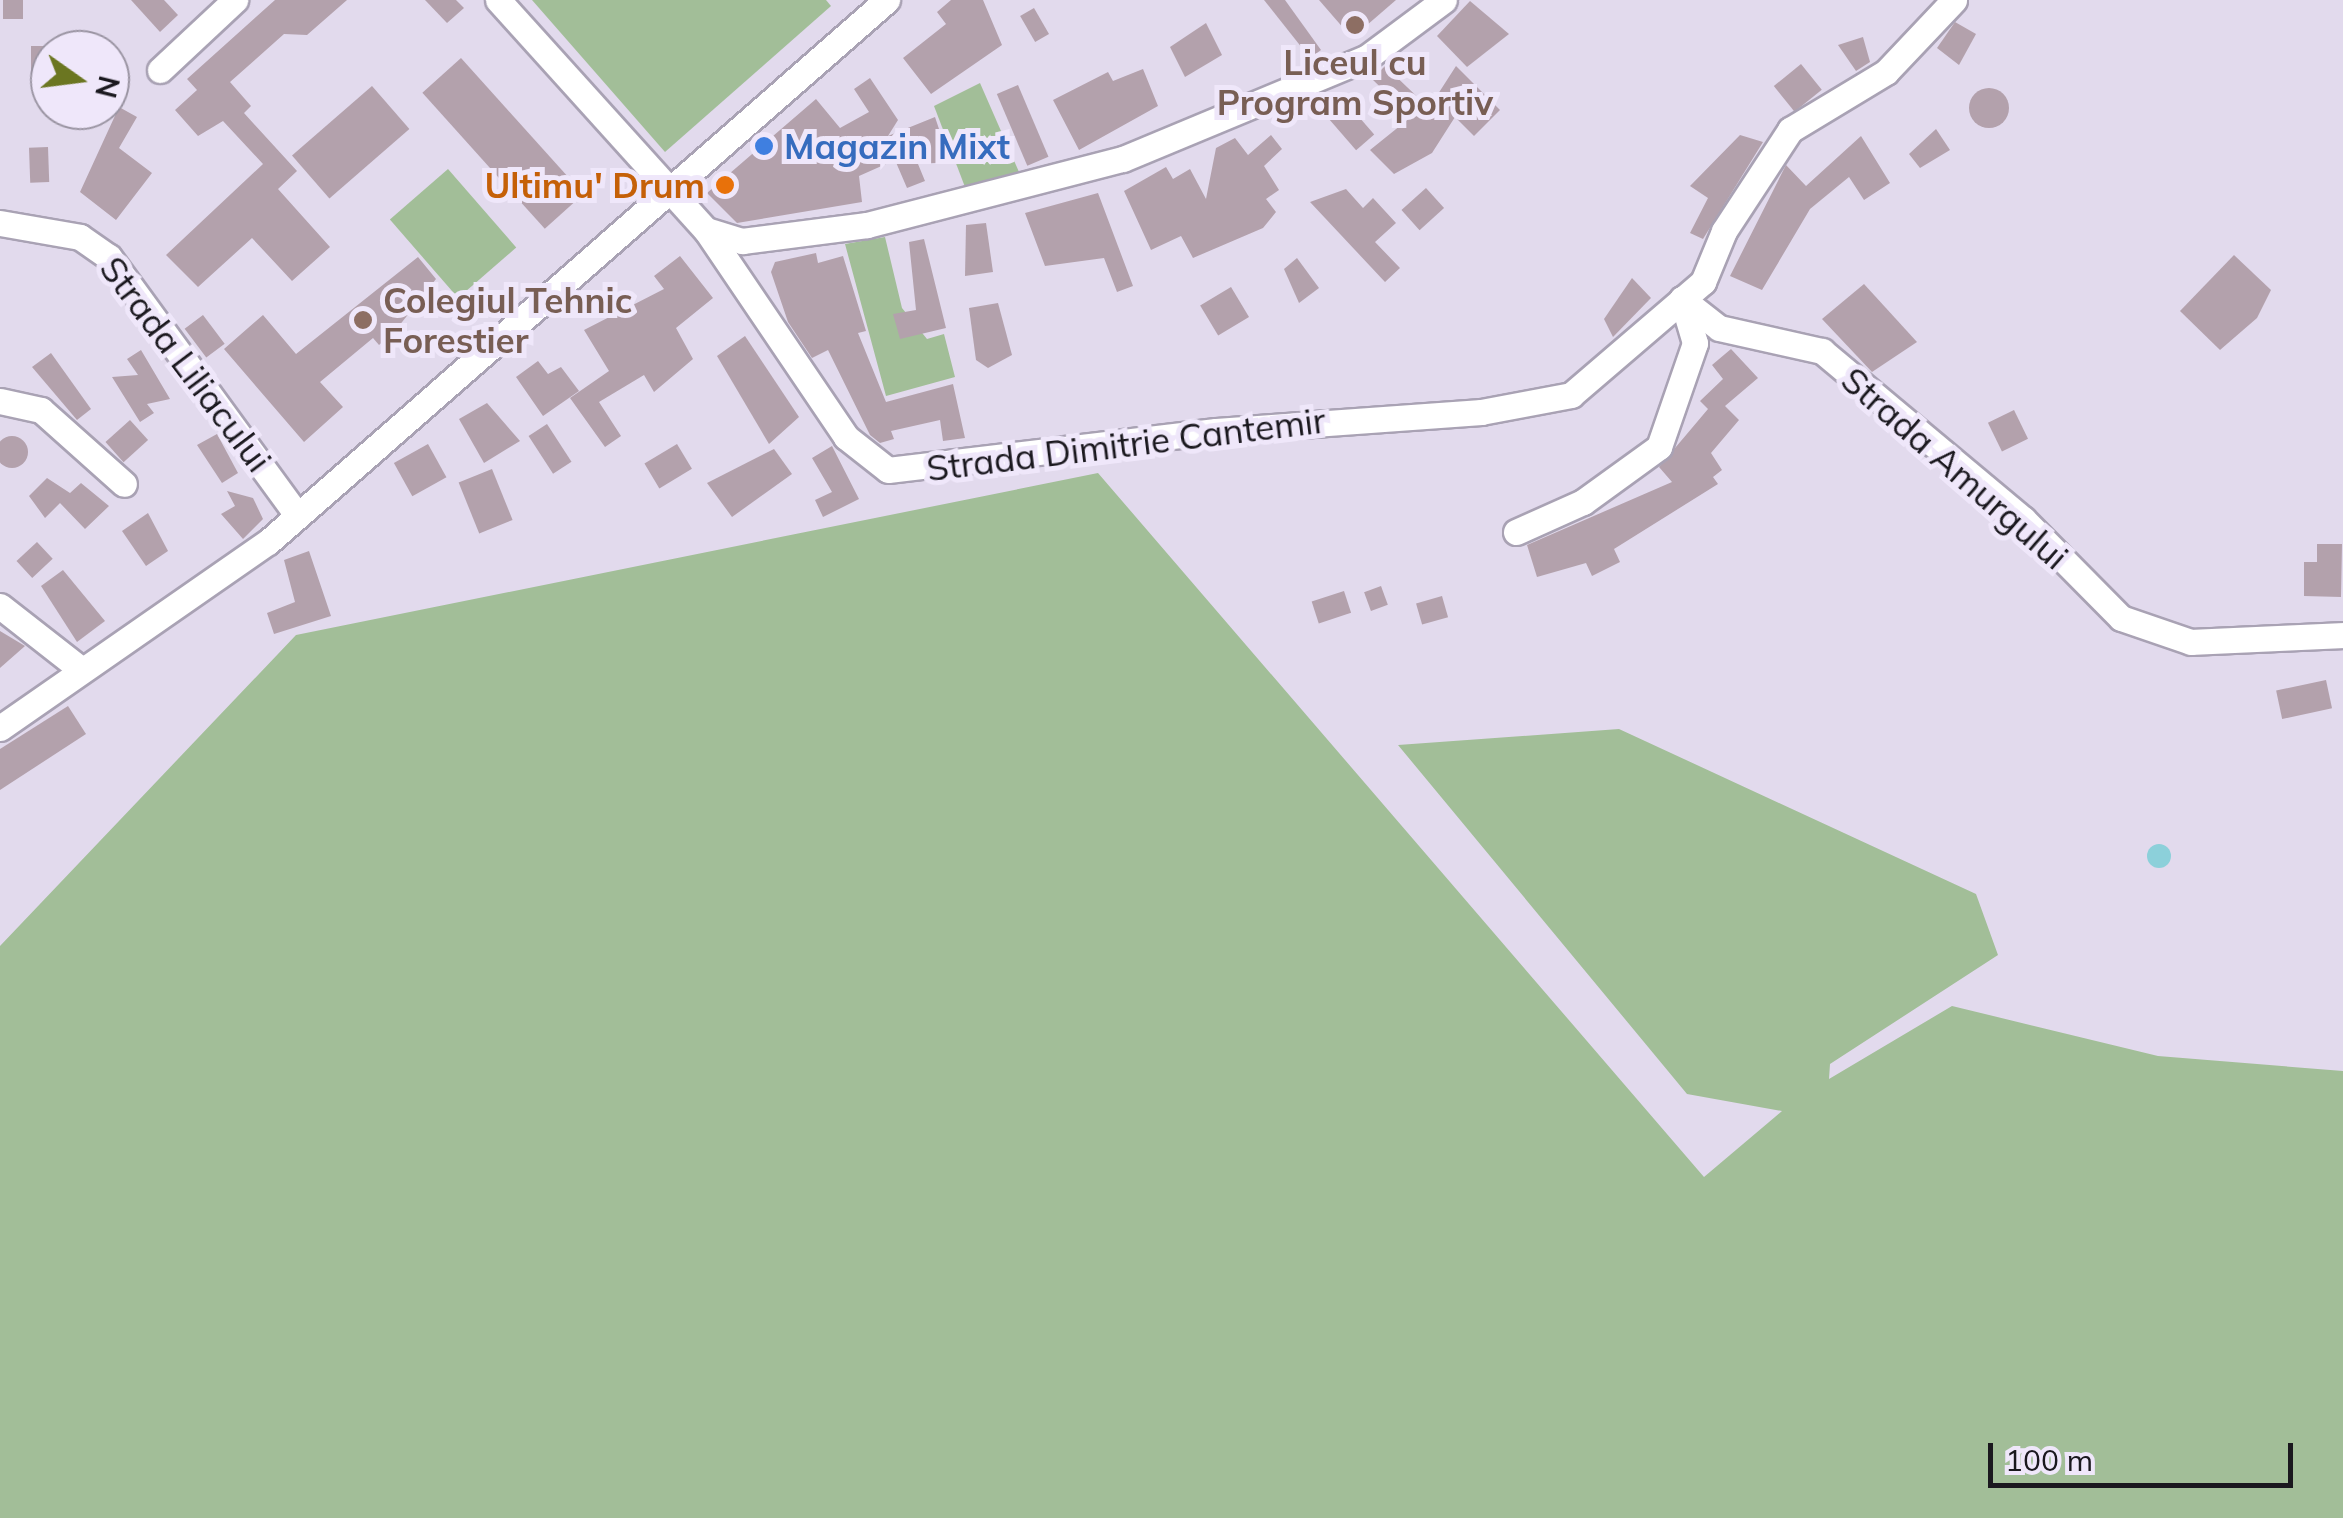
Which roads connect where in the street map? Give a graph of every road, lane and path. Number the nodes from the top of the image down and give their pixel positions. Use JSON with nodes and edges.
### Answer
{"nodes":[{"id":1,"x":235,"y":0,"type":"edge"},
{"id":2,"x":498,"y":0,"type":"edge"},
{"id":3,"x":887,"y":0,"type":"edge"},
{"id":4,"x":1444,"y":0,"type":"edge"},
{"id":5,"x":1954,"y":0,"type":"edge"},
{"id":6,"x":160,"y":70,"type":"dead end"},
{"id":7,"x":670,"y":192,"type":"junction"},
{"id":8,"x":0,"y":223,"type":"edge"},
{"id":9,"x":706,"y":230,"type":"junction"},
{"id":10,"x":1682,"y":299,"type":"junction"},
{"id":11,"x":0,"y":402,"type":"edge"},
{"id":12,"x":124,"y":484,"type":"dead end"},
{"id":13,"x":298,"y":514,"type":"junction"},
{"id":14,"x":1516,"y":532,"type":"dead end"},
{"id":15,"x":0,"y":606,"type":"edge"},
{"id":16,"x":2343,"y":635,"type":"edge"},
{"id":17,"x":82,"y":670,"type":"junction"},
{"id":18,"x":0,"y":728,"type":"edge"}],
"edges":[{"from":1,"to":6,"type":"street"},
{"from":2,"to":7,"type":"street","name":"Strada Dimitrie Cantemir"},
{"from":3,"to":7,"type":"street"},
{"from":4,"to":9,"type":"street"},
{"from":5,"to":10,"type":"street","name":"Strada Dimitrie Cantemir"},
{"from":7,"to":9,"type":"street","name":"Strada Dimitrie Cantemir"},
{"from":7,"to":13,"type":"street"},
{"from":8,"to":13,"type":"street","name":"Strada Liliacului"},
{"from":9,"to":10,"type":"street","name":"Strada Dimitrie Cantemir"},
{"from":10,"to":14,"type":"street"},
{"from":10,"to":16,"type":"street","name":"Strada Amurgului"},
{"from":11,"to":12,"type":"street"},
{"from":13,"to":17,"type":"street"},
{"from":15,"to":17,"type":"street"},
{"from":17,"to":18,"type":"street"}]}
